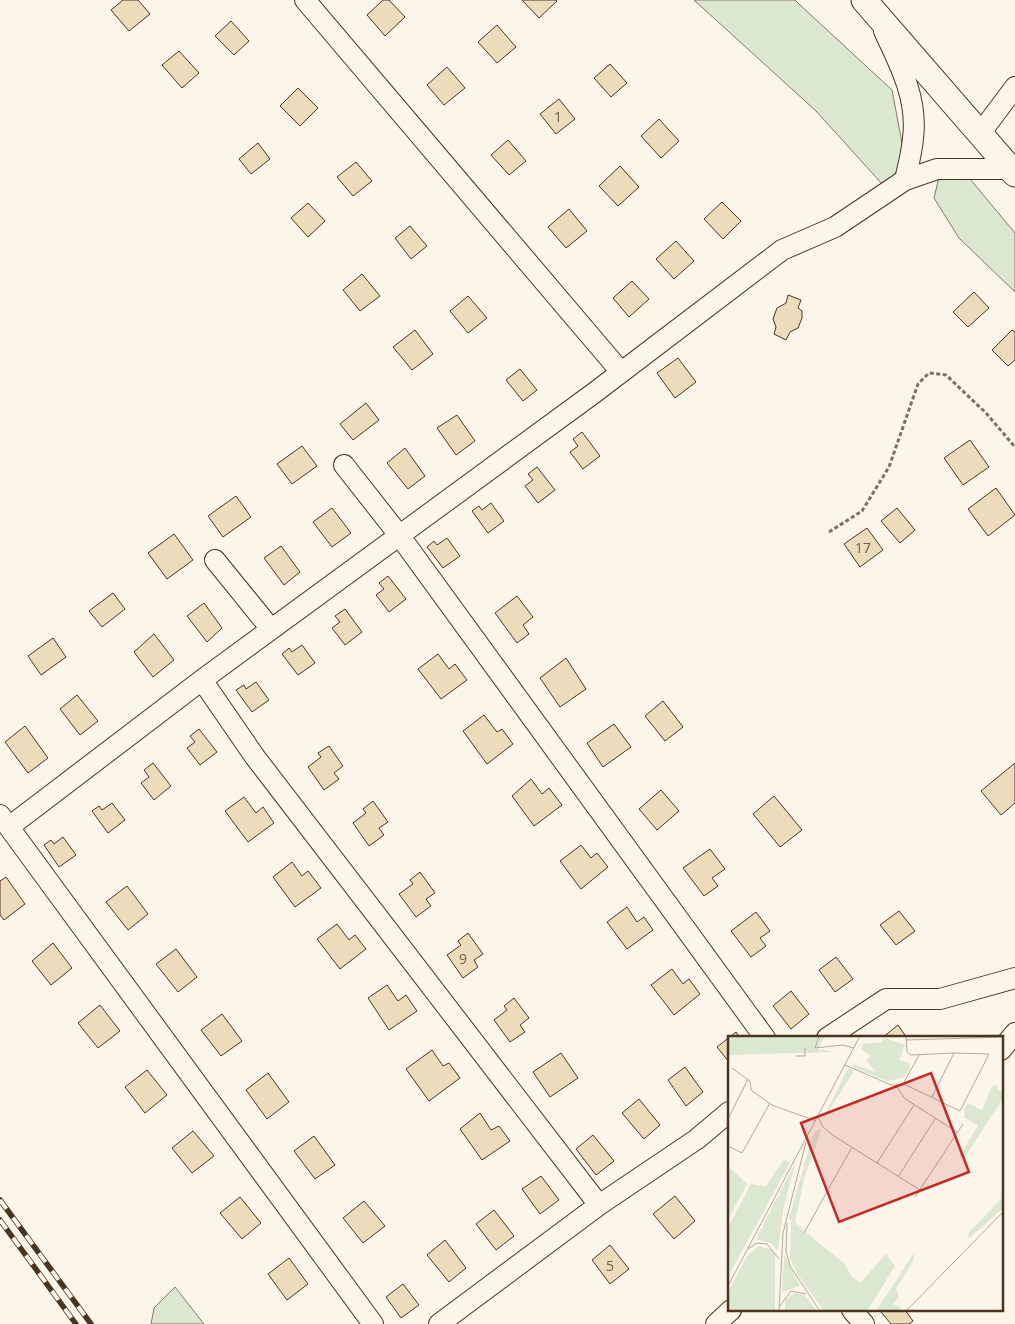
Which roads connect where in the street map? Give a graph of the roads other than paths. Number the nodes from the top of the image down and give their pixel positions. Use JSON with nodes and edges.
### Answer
{"nodes":[{"id":1,"x":305,"y":0,"type":"edge"},
{"id":2,"x":856,"y":0,"type":"edge"},
{"id":3,"x":871,"y":9,"type":"edge"},
{"id":4,"x":1015,"y":87,"type":"edge"},
{"id":5,"x":980,"y":135,"type":"junction"},
{"id":6,"x":1013,"y":172,"type":"edge"},
{"id":7,"x":905,"y":180,"type":"junction"},
{"id":8,"x":621,"y":372,"type":"junction"},
{"id":9,"x":344,"y":465,"type":"dead end"},
{"id":10,"x":399,"y":535,"type":"junction"},
{"id":11,"x":215,"y":560,"type":"dead end"},
{"id":12,"x":271,"y":629,"type":"junction"},
{"id":13,"x":202,"y":680,"type":"junction"},
{"id":14,"x":4,"y":821,"type":"edge"},
{"id":15,"x":1015,"y":978,"type":"edge"},
{"id":16,"x":1015,"y":1035,"type":"edge"},
{"id":17,"x":764,"y":1036,"type":"edge"},
{"id":18,"x":831,"y":1036,"type":"edge"},
{"id":19,"x":1002,"y":1049,"type":"edge"},
{"id":20,"x":728,"y":1113,"type":"edge"},
{"id":21,"x":599,"y":1205,"type":"junction"},
{"id":22,"x":729,"y":1312,"type":"edge"},
{"id":23,"x":854,"y":1312,"type":"edge"},
{"id":24,"x":373,"y":1324,"type":"edge"},
{"id":25,"x":439,"y":1324,"type":"edge"},
{"id":26,"x":716,"y":1324,"type":"edge"},
{"id":27,"x":864,"y":1324,"type":"edge"}],
"edges":[{"from":1,"to":8,"type":"street"},
{"from":2,"to":3,"type":"main road"},
{"from":3,"to":5,"type":"main road"},
{"from":3,"to":7,"type":"street"},
{"from":4,"to":5,"type":"street"},
{"from":5,"to":6,"type":"main road"},
{"from":6,"to":7,"type":"street"},
{"from":7,"to":8,"type":"street"},
{"from":8,"to":10,"type":"street"},
{"from":9,"to":10,"type":"street"},
{"from":10,"to":12,"type":"street"},
{"from":10,"to":17,"type":"street"},
{"from":11,"to":12,"type":"street"},
{"from":12,"to":13,"type":"street"},
{"from":13,"to":14,"type":"street"},
{"from":13,"to":21,"type":"street"},
{"from":14,"to":24,"type":"street"},
{"from":15,"to":18,"type":"street"},
{"from":16,"to":19,"type":"street"},
{"from":20,"to":21,"type":"street"},
{"from":21,"to":25,"type":"street"},
{"from":22,"to":26,"type":"street"},
{"from":23,"to":27,"type":"street"}]}
